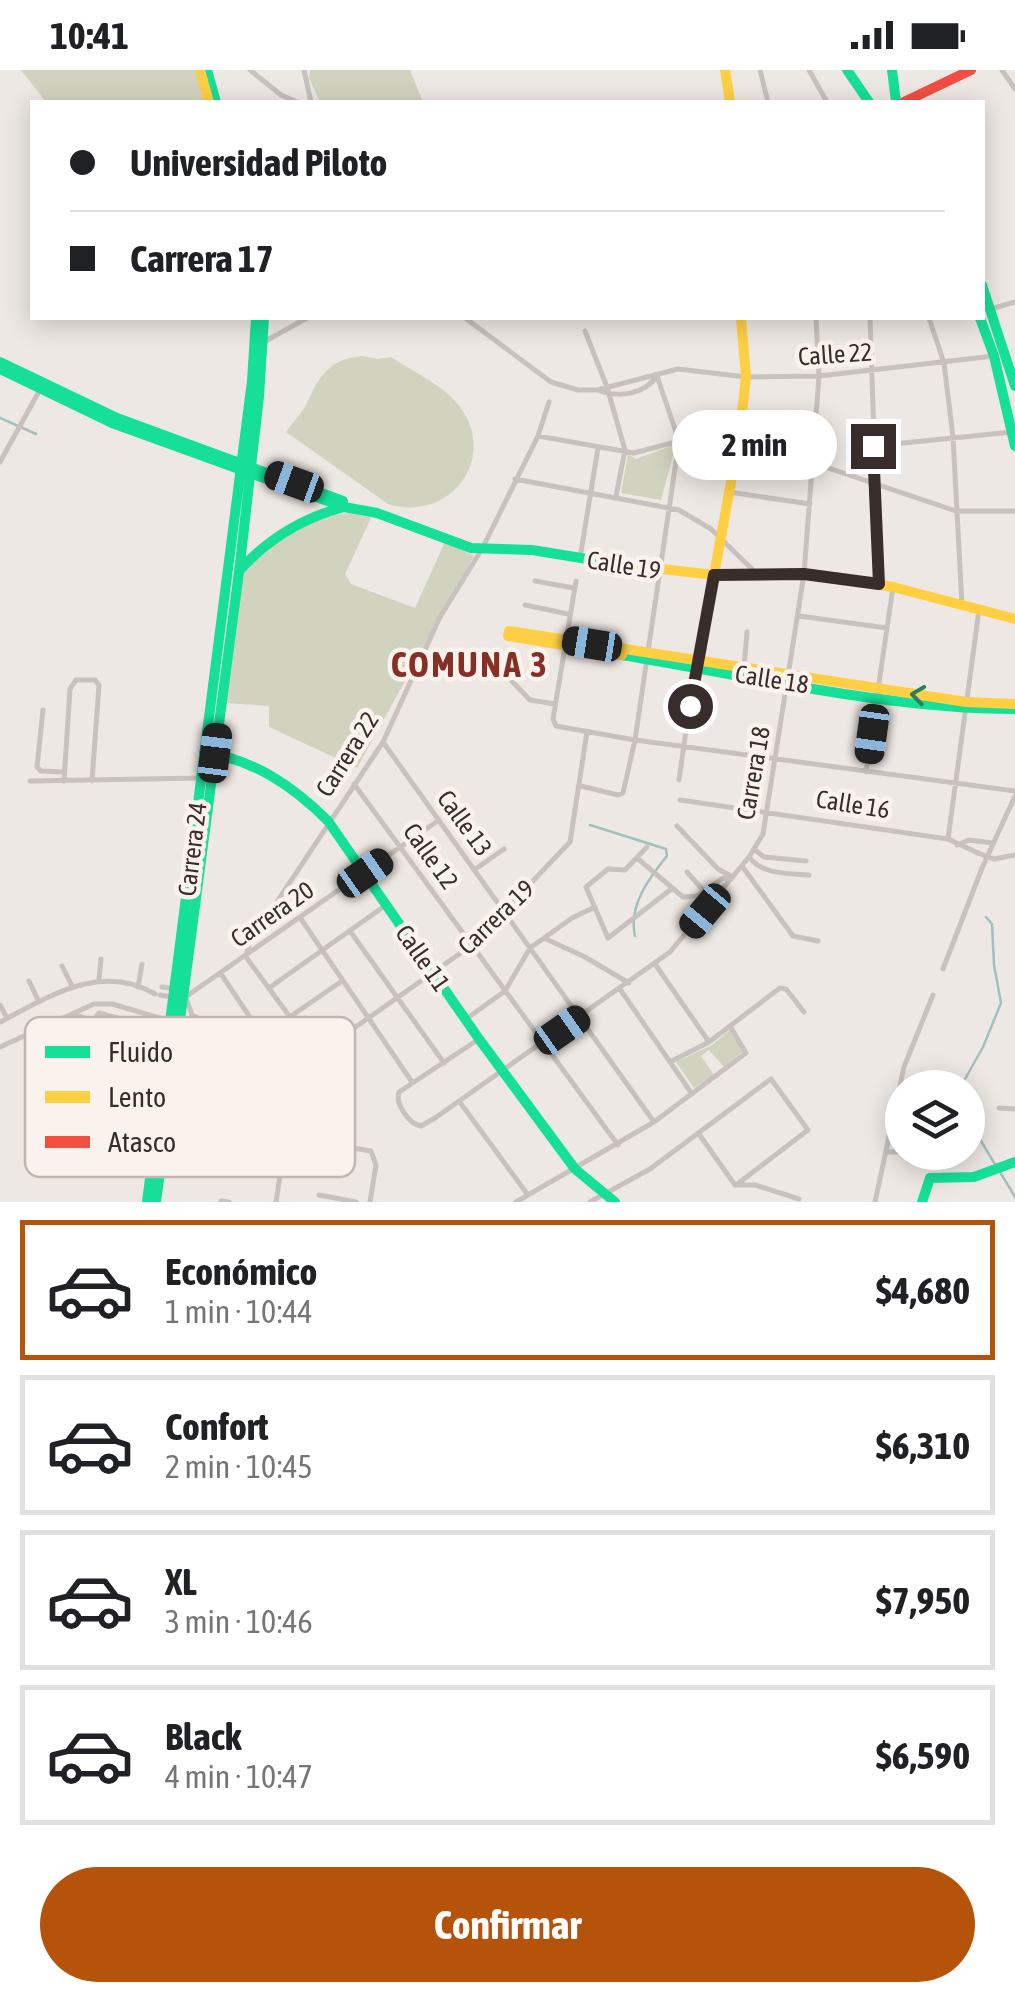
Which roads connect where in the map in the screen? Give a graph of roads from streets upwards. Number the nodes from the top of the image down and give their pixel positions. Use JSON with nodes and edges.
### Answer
{"nodes":[{"id":1,"x":203,"y":70,"type":"edge"},
{"id":2,"x":250,"y":70,"type":"edge"},
{"id":3,"x":304,"y":70,"type":"edge"},
{"id":4,"x":760,"y":70,"type":"edge"},
{"id":5,"x":808,"y":70,"type":"edge"},
{"id":6,"x":847,"y":70,"type":"edge"},
{"id":7,"x":892,"y":70,"type":"edge"},
{"id":8,"x":971,"y":70,"type":"edge"},
{"id":9,"x":1002,"y":70,"type":"edge"},
{"id":10,"x":725,"y":72,"type":"edge"},
{"id":11,"x":1015,"y":89,"type":"edge"},
{"id":12,"x":212,"y":100,"type":"edge"},
{"id":13,"x":292,"y":100,"type":"edge"},
{"id":14,"x":311,"y":100,"type":"edge"},
{"id":15,"x":730,"y":100,"type":"edge"},
{"id":16,"x":768,"y":100,"type":"edge"},
{"id":17,"x":827,"y":100,"type":"edge"},
{"id":18,"x":868,"y":100,"type":"edge"},
{"id":19,"x":896,"y":100,"type":"edge"},
{"id":20,"x":908,"y":100,"type":"edge"},
{"id":21,"x":985,"y":293,"type":"edge"},
{"id":22,"x":1015,"y":302,"type":"edge"},
{"id":23,"x":991,"y":310,"type":"junction"},
{"id":24,"x":261,"y":320,"type":"edge"},
{"id":25,"x":303,"y":320,"type":"edge"},
{"id":26,"x":468,"y":320,"type":"edge"},
{"id":27,"x":741,"y":320,"type":"edge"},
{"id":28,"x":816,"y":320,"type":"edge"},
{"id":29,"x":870,"y":320,"type":"edge"},
{"id":30,"x":931,"y":320,"type":"edge"},
{"id":31,"x":981,"y":320,"type":"edge"},
{"id":32,"x":585,"y":331,"type":"dead end"},
{"id":33,"x":282,"y":333,"type":"junction"},
{"id":34,"x":262,"y":342,"type":"junction"},
{"id":35,"x":1011,"y":354,"type":"edge"},
{"id":36,"x":994,"y":356,"type":"junction"},
{"id":37,"x":944,"y":363,"type":"junction"},
{"id":38,"x":0,"y":366,"type":"edge"},
{"id":39,"x":870,"y":372,"type":"junction"},
{"id":40,"x":658,"y":376,"type":"junction"},
{"id":41,"x":819,"y":376,"type":"junction"},
{"id":42,"x":746,"y":377,"type":"junction"},
{"id":43,"x":1015,"y":386,"type":"edge"},
{"id":44,"x":42,"y":387,"type":"junction"},
{"id":45,"x":608,"y":391,"type":"junction"},
{"id":46,"x":549,"y":402,"type":"dead end"},
{"id":47,"x":1013,"y":432,"type":"edge"},
{"id":48,"x":538,"y":436,"type":"junction"},
{"id":49,"x":953,"y":437,"type":"junction"},
{"id":50,"x":738,"y":438,"type":"junction"},
{"id":51,"x":679,"y":441,"type":"junction"},
{"id":52,"x":599,"y":446,"type":"junction"},
{"id":53,"x":873,"y":446,"type":"junction"},
{"id":54,"x":1015,"y":446,"type":"edge"},
{"id":55,"x":624,"y":450,"type":"junction"},
{"id":56,"x":1,"y":458,"type":"edge"},
{"id":57,"x":812,"y":461,"type":"junction"},
{"id":58,"x":245,"y":468,"type":"junction"},
{"id":59,"x":515,"y":479,"type":"junction"},
{"id":60,"x":873,"y":484,"type":"junction"},
{"id":61,"x":729,"y":492,"type":"junction"},
{"id":62,"x":592,"y":493,"type":"junction"},
{"id":63,"x":616,"y":496,"type":"junction"},
{"id":64,"x":810,"y":504,"type":"junction"},
{"id":65,"x":668,"y":506,"type":"junction"},
{"id":66,"x":350,"y":507,"type":"junction"},
{"id":67,"x":956,"y":511,"type":"junction"},
{"id":68,"x":1015,"y":512,"type":"edge"},
{"id":69,"x":721,"y":538,"type":"junction"},
{"id":70,"x":482,"y":549,"type":"junction"},
{"id":71,"x":580,"y":558,"type":"junction"},
{"id":72,"x":659,"y":571,"type":"junction"},
{"id":73,"x":239,"y":572,"type":"junction"},
{"id":74,"x":756,"y":573,"type":"junction"},
{"id":75,"x":804,"y":574,"type":"junction"},
{"id":76,"x":714,"y":575,"type":"junction"},
{"id":77,"x":535,"y":581,"type":"dead end"},
{"id":78,"x":879,"y":584,"type":"junction"},
{"id":79,"x":893,"y":587,"type":"junction"},
{"id":80,"x":525,"y":605,"type":"dead end"},
{"id":81,"x":962,"y":605,"type":"junction"},
{"id":82,"x":980,"y":610,"type":"junction"},
{"id":83,"x":568,"y":614,"type":"junction"},
{"id":84,"x":799,"y":616,"type":"junction"},
{"id":85,"x":1015,"y":619,"type":"edge"},
{"id":86,"x":887,"y":628,"type":"junction"},
{"id":87,"x":748,"y":632,"type":"dead end"},
{"id":88,"x":563,"y":644,"type":"junction"},
{"id":89,"x":648,"y":657,"type":"junction"},
{"id":90,"x":696,"y":663,"type":"junction"},
{"id":91,"x":744,"y":667,"type":"junction"},
{"id":92,"x":506,"y":675,"type":"dead end"},
{"id":93,"x":789,"y":678,"type":"junction"},
{"id":94,"x":878,"y":693,"type":"junction"},
{"id":95,"x":555,"y":704,"type":"junction"},
{"id":96,"x":966,"y":705,"type":"junction"},
{"id":97,"x":1015,"y":706,"type":"edge"},
{"id":98,"x":43,"y":710,"type":"dead end"},
{"id":99,"x":588,"y":732,"type":"junction"},
{"id":100,"x":635,"y":740,"type":"junction"},
{"id":101,"x":383,"y":742,"type":"junction"},
{"id":102,"x":684,"y":746,"type":"junction"},
{"id":103,"x":210,"y":753,"type":"junction"},
{"id":104,"x":777,"y":759,"type":"junction"},
{"id":105,"x":212,"y":771,"type":"junction"},
{"id":106,"x":64,"y":772,"type":"junction"},
{"id":107,"x":866,"y":772,"type":"junction"},
{"id":108,"x":201,"y":779,"type":"junction"},
{"id":109,"x":679,"y":780,"type":"dead end"},
{"id":110,"x":30,"y":781,"type":"dead end"},
{"id":111,"x":64,"y":781,"type":"junction"},
{"id":112,"x":92,"y":781,"type":"junction"},
{"id":113,"x":354,"y":784,"type":"junction"},
{"id":114,"x":956,"y":784,"type":"junction"},
{"id":115,"x":582,"y":786,"type":"junction"},
{"id":116,"x":1015,"y":794,"type":"edge"},
{"id":117,"x":680,"y":800,"type":"dead end"},
{"id":118,"x":768,"y":811,"type":"junction"},
{"id":119,"x":439,"y":820,"type":"junction"},
{"id":120,"x":328,"y":821,"type":"junction"},
{"id":121,"x":677,"y":826,"type":"dead end"},
{"id":122,"x":948,"y":839,"type":"junction"},
{"id":123,"x":993,"y":842,"type":"junction"},
{"id":124,"x":958,"y":845,"type":"junction"},
{"id":125,"x":401,"y":848,"type":"junction"},
{"id":126,"x":647,"y":848,"type":"dead end"},
{"id":127,"x":504,"y":849,"type":"dead end"},
{"id":128,"x":754,"y":850,"type":"junction"},
{"id":129,"x":1015,"y":855,"type":"edge"},
{"id":130,"x":637,"y":858,"type":"junction"},
{"id":131,"x":749,"y":858,"type":"junction"},
{"id":132,"x":806,"y":861,"type":"dead end"},
{"id":133,"x":742,"y":866,"type":"junction"},
{"id":134,"x":474,"y":870,"type":"junction"},
{"id":135,"x":687,"y":872,"type":"dead end"},
{"id":136,"x":365,"y":873,"type":"junction"},
{"id":137,"x":809,"y":875,"type":"dead end"},
{"id":138,"x":732,"y":878,"type":"junction"},
{"id":139,"x":670,"y":890,"type":"junction"},
{"id":140,"x":704,"y":891,"type":"junction"},
{"id":141,"x":386,"y":905,"type":"junction"},
{"id":142,"x":594,"y":907,"type":"junction"},
{"id":143,"x":505,"y":913,"type":"junction"},
{"id":144,"x":301,"y":919,"type":"junction"},
{"id":145,"x":350,"y":931,"type":"junction"},
{"id":146,"x":544,"y":938,"type":"junction"},
{"id":147,"x":818,"y":940,"type":"dead end"},
{"id":148,"x":472,"y":945,"type":"junction"},
{"id":149,"x":530,"y":948,"type":"junction"},
{"id":150,"x":322,"y":950,"type":"junction"},
{"id":151,"x":246,"y":957,"type":"junction"},
{"id":152,"x":101,"y":960,"type":"dead end"},
{"id":153,"x":142,"y":964,"type":"dead end"},
{"id":154,"x":655,"y":964,"type":"junction"},
{"id":155,"x":62,"y":966,"type":"dead end"},
{"id":156,"x":943,"y":969,"type":"dead end"},
{"id":157,"x":433,"y":972,"type":"junction"},
{"id":158,"x":221,"y":974,"type":"junction"},
{"id":159,"x":98,"y":979,"type":"junction"},
{"id":160,"x":343,"y":980,"type":"junction"},
{"id":161,"x":29,"y":982,"type":"dead end"},
{"id":162,"x":629,"y":983,"type":"junction"},
{"id":163,"x":72,"y":986,"type":"junction"},
{"id":164,"x":138,"y":987,"type":"junction"},
{"id":165,"x":269,"y":988,"type":"junction"},
{"id":166,"x":620,"y":989,"type":"junction"},
{"id":167,"x":505,"y":991,"type":"junction"},
{"id":168,"x":180,"y":994,"type":"junction"},
{"id":169,"x":933,"y":994,"type":"dead end"},
{"id":170,"x":398,"y":996,"type":"junction"},
{"id":171,"x":39,"y":1002,"type":"junction"},
{"id":172,"x":0,"y":1005,"type":"edge"},
{"id":173,"x":804,"y":1012,"type":"dead end"},
{"id":174,"x":72,"y":1013,"type":"junction"},
{"id":175,"x":64,"y":1017,"type":"edge"},
{"id":176,"x":82,"y":1017,"type":"edge"},
{"id":177,"x":158,"y":1017,"type":"edge"},
{"id":178,"x":176,"y":1017,"type":"edge"},
{"id":179,"x":195,"y":1017,"type":"edge"},
{"id":180,"x":250,"y":1017,"type":"edge"},
{"id":181,"x":286,"y":1017,"type":"edge"},
{"id":182,"x":290,"y":1017,"type":"edge"},
{"id":183,"x":368,"y":1018,"type":"junction"},
{"id":184,"x":580,"y":1018,"type":"junction"},
{"id":185,"x":466,"y":1019,"type":"junction"},
{"id":186,"x":3,"y":1020,"type":"edge"},
{"id":187,"x":730,"y":1026,"type":"junction"},
{"id":188,"x":355,"y":1027,"type":"edge"},
{"id":189,"x":25,"y":1035,"type":"edge"},
{"id":190,"x":479,"y":1039,"type":"junction"},
{"id":191,"x":709,"y":1042,"type":"junction"},
{"id":192,"x":544,"y":1043,"type":"junction"},
{"id":193,"x":0,"y":1047,"type":"edge"},
{"id":194,"x":670,"y":1062,"type":"junction"},
{"id":195,"x":445,"y":1063,"type":"junction"},
{"id":196,"x":904,"y":1070,"type":"edge"},
{"id":197,"x":503,"y":1072,"type":"junction"},
{"id":198,"x":412,"y":1083,"type":"junction"},
{"id":199,"x":693,"y":1094,"type":"junction"},
{"id":200,"x":458,"y":1100,"type":"junction"},
{"id":201,"x":999,"y":1108,"type":"dead end"},
{"id":202,"x":1015,"y":1109,"type":"edge"},
{"id":203,"x":654,"y":1122,"type":"junction"},
{"id":204,"x":699,"y":1134,"type":"junction"},
{"id":205,"x":618,"y":1145,"type":"junction"},
{"id":206,"x":355,"y":1146,"type":"edge"},
{"id":207,"x":885,"y":1160,"type":"edge"},
{"id":208,"x":1011,"y":1164,"type":"edge"},
{"id":209,"x":575,"y":1169,"type":"junction"},
{"id":210,"x":151,"y":1177,"type":"edge"},
{"id":211,"x":159,"y":1177,"type":"edge"},
{"id":212,"x":280,"y":1177,"type":"edge"},
{"id":213,"x":736,"y":1185,"type":"junction"},
{"id":214,"x":604,"y":1193,"type":"junction"},
{"id":215,"x":528,"y":1194,"type":"junction"},
{"id":216,"x":319,"y":1195,"type":"dead end"},
{"id":217,"x":799,"y":1200,"type":"edge"},
{"id":218,"x":221,"y":1201,"type":"edge"},
{"id":219,"x":147,"y":1202,"type":"edge"},
{"id":220,"x":156,"y":1202,"type":"edge"},
{"id":221,"x":228,"y":1202,"type":"edge"},
{"id":222,"x":276,"y":1202,"type":"edge"},
{"id":223,"x":356,"y":1202,"type":"edge"},
{"id":224,"x":370,"y":1202,"type":"edge"},
{"id":225,"x":516,"y":1202,"type":"edge"},
{"id":226,"x":590,"y":1202,"type":"edge"},
{"id":227,"x":616,"y":1202,"type":"edge"},
{"id":228,"x":875,"y":1202,"type":"edge"},
{"id":229,"x":922,"y":1202,"type":"edge"}],
"edges":[{"from":1,"to":12,"type":"street"},
{"from":2,"to":13,"type":"street"},
{"from":3,"to":14,"type":"street"},
{"from":4,"to":16,"type":"street"},
{"from":5,"to":17,"type":"street"},
{"from":6,"to":18,"type":"street"},
{"from":7,"to":19,"type":"street"},
{"from":8,"to":20,"type":"street"},
{"from":9,"to":11,"type":"street"},
{"from":10,"to":15,"type":"street"},
{"from":21,"to":23,"type":"street"},
{"from":22,"to":23,"type":"street"},
{"from":23,"to":35,"type":"street"},
{"from":24,"to":33,"type":"street"},
{"from":24,"to":34,"type":"street","name":"Carrera 24"},
{"from":24,"to":58,"type":"street","name":"Carrera 24"},
{"from":25,"to":33,"type":"street"},
{"from":26,"to":45,"type":"street","name":"Calle 22"},
{"from":27,"to":42,"type":"street"},
{"from":28,"to":41,"type":"street","name":"Carrera 18"},
{"from":29,"to":39,"type":"street"},
{"from":30,"to":37,"type":"street"},
{"from":31,"to":36,"type":"street"},
{"from":32,"to":45,"type":"street"},
{"from":33,"to":34,"type":"street"},
{"from":34,"to":58,"type":"street","name":"Carrera 24"},
{"from":35,"to":36,"type":"street","name":"Calle 22"},
{"from":35,"to":43,"type":"street"},
{"from":36,"to":37,"type":"street","name":"Calle 22"},
{"from":36,"to":47,"type":"street"},
{"from":37,"to":39,"type":"street","name":"Calle 22"},
{"from":37,"to":49,"type":"street"},
{"from":38,"to":44,"type":"street","name":"Calle 19"},
{"from":39,"to":41,"type":"street","name":"Calle 22"},
{"from":39,"to":53,"type":"street"},
{"from":40,"to":42,"type":"street","name":"Calle 22"},
{"from":40,"to":45,"type":"street","name":"Calle 22"},
{"from":40,"to":45,"type":"street","name":"Calle 22"},
{"from":40,"to":51,"type":"street"},
{"from":41,"to":42,"type":"street","name":"Calle 22"},
{"from":41,"to":57,"type":"street","name":"Carrera 18"},
{"from":42,"to":50,"type":"street"},
{"from":44,"to":56,"type":"street"},
{"from":44,"to":58,"type":"street","name":"Calle 19"},
{"from":45,"to":55,"type":"street"},
{"from":46,"to":48,"type":"street","name":"Carrera 22"},
{"from":47,"to":49,"type":"street"},
{"from":47,"to":54,"type":"street"},
{"from":48,"to":52,"type":"street"},
{"from":48,"to":59,"type":"street","name":"Carrera 22"},
{"from":49,"to":53,"type":"street"},
{"from":49,"to":67,"type":"street"},
{"from":50,"to":51,"type":"street"},
{"from":50,"to":57,"type":"street"},
{"from":50,"to":61,"type":"street"},
{"from":51,"to":55,"type":"street"},
{"from":51,"to":65,"type":"street"},
{"from":52,"to":55,"type":"street"},
{"from":52,"to":62,"type":"street"},
{"from":53,"to":60,"type":"street"},
{"from":55,"to":63,"type":"street"},
{"from":57,"to":60,"type":"street"},
{"from":57,"to":64,"type":"street","name":"Carrera 18"},
{"from":58,"to":66,"type":"street","name":"Calle 19"},
{"from":58,"to":73,"type":"street","name":"Carrera 24"},
{"from":58,"to":103,"type":"street","name":"Carrera 24"},
{"from":59,"to":62,"type":"street"},
{"from":59,"to":70,"type":"street","name":"Carrera 22"},
{"from":60,"to":67,"type":"street"},
{"from":60,"to":78,"type":"street"},
{"from":61,"to":64,"type":"street"},
{"from":61,"to":69,"type":"street"},
{"from":62,"to":63,"type":"street"},
{"from":62,"to":71,"type":"street"},
{"from":63,"to":65,"type":"street"},
{"from":64,"to":75,"type":"street","name":"Carrera 18"},
{"from":65,"to":69,"type":"street"},
{"from":65,"to":72,"type":"street"},
{"from":66,"to":70,"type":"street","name":"Calle 19"},
{"from":66,"to":73,"type":"street"},
{"from":67,"to":68,"type":"street"},
{"from":67,"to":81,"type":"street"},
{"from":69,"to":74,"type":"street"},
{"from":69,"to":76,"type":"street"},
{"from":70,"to":71,"type":"street","name":"Calle 19"},
{"from":70,"to":101,"type":"street","name":"Carrera 22"},
{"from":71,"to":72,"type":"street","name":"Calle 19"},
{"from":72,"to":76,"type":"street","name":"Calle 19"},
{"from":72,"to":89,"type":"street"},
{"from":73,"to":103,"type":"street","name":"Carrera 24"},
{"from":74,"to":75,"type":"street","name":"Calle 19"},
{"from":74,"to":76,"type":"street","name":"Calle 19"},
{"from":75,"to":78,"type":"street","name":"Calle 19"},
{"from":75,"to":84,"type":"street","name":"Carrera 18"},
{"from":76,"to":90,"type":"street"},
{"from":77,"to":83,"type":"street"},
{"from":78,"to":79,"type":"street","name":"Calle 19"},
{"from":79,"to":81,"type":"street","name":"Calle 19"},
{"from":79,"to":86,"type":"street"},
{"from":80,"to":83,"type":"street"},
{"from":81,"to":82,"type":"street","name":"Calle 19"},
{"from":82,"to":85,"type":"street","name":"Calle 19"},
{"from":82,"to":96,"type":"street"},
{"from":83,"to":88,"type":"street"},
{"from":84,"to":86,"type":"street"},
{"from":84,"to":93,"type":"street","name":"Carrera 18"},
{"from":86,"to":94,"type":"street"},
{"from":87,"to":91,"type":"street"},
{"from":88,"to":89,"type":"street","name":"Calle 18"},
{"from":88,"to":95,"type":"street"},
{"from":89,"to":90,"type":"street","name":"Calle 18"},
{"from":89,"to":100,"type":"street"},
{"from":90,"to":91,"type":"street","name":"Calle 18"},
{"from":90,"to":93,"type":"street","name":"Calle 18"},
{"from":90,"to":102,"type":"street"},
{"from":91,"to":93,"type":"street","name":"Calle 18"},
{"from":92,"to":95,"type":"street"},
{"from":93,"to":94,"type":"street","name":"Calle 18"},
{"from":93,"to":104,"type":"street","name":"Carrera 18"},
{"from":94,"to":96,"type":"street","name":"Calle 18"},
{"from":94,"to":107,"type":"street"},
{"from":95,"to":99,"type":"street"},
{"from":96,"to":97,"type":"street","name":"Calle 18"},
{"from":96,"to":114,"type":"street"},
{"from":98,"to":106,"type":"street"},
{"from":99,"to":100,"type":"street"},
{"from":99,"to":115,"type":"street"},
{"from":100,"to":102,"type":"street"},
{"from":100,"to":115,"type":"street"},
{"from":101,"to":113,"type":"street","name":"Carrera 22"},
{"from":101,"to":119,"type":"street","name":"Calle 13"},
{"from":102,"to":104,"type":"street"},
{"from":102,"to":109,"type":"street"},
{"from":103,"to":105,"type":"street","name":"Carrera 24"},
{"from":103,"to":108,"type":"street","name":"Carrera 24"},
{"from":103,"to":120,"type":"street","name":"Calle 11"},
{"from":104,"to":107,"type":"street"},
{"from":104,"to":118,"type":"street","name":"Carrera 18"},
{"from":105,"to":108,"type":"street"},
{"from":105,"to":168,"type":"street","name":"Carrera 24"},
{"from":106,"to":111,"type":"street"},
{"from":106,"to":112,"type":"street"},
{"from":107,"to":114,"type":"street"},
{"from":108,"to":112,"type":"street"},
{"from":108,"to":168,"type":"street","name":"Carrera 24"},
{"from":110,"to":111,"type":"street"},
{"from":111,"to":112,"type":"street"},
{"from":113,"to":120,"type":"street","name":"Carrera 22"},
{"from":113,"to":125,"type":"street","name":"Calle 12"},
{"from":114,"to":116,"type":"street"},
{"from":114,"to":122,"type":"street"},
{"from":115,"to":143,"type":"street","name":"Carrera 19"},
{"from":116,"to":123,"type":"street"},
{"from":117,"to":118,"type":"street","name":"Calle 16"},
{"from":118,"to":122,"type":"street","name":"Calle 16"},
{"from":118,"to":128,"type":"street","name":"Carrera 18"},
{"from":119,"to":125,"type":"street","name":"Carrera 20"},
{"from":119,"to":134,"type":"street","name":"Calle 13"},
{"from":120,"to":136,"type":"street","name":"Calle 11"},
{"from":120,"to":151,"type":"street","name":"Carrera 22"},
{"from":121,"to":138,"type":"street"},
{"from":122,"to":124,"type":"street","name":"Calle 16"},
{"from":123,"to":124,"type":"street"},
{"from":123,"to":156,"type":"street"},
{"from":124,"to":129,"type":"street","name":"Calle 16","bridge":true},
{"from":125,"to":136,"type":"street","name":"Carrera 20"},
{"from":125,"to":148,"type":"street","name":"Calle 12"},
{"from":126,"to":130,"type":"street"},
{"from":127,"to":134,"type":"street"},
{"from":128,"to":131,"type":"street","name":"Carrera 18"},
{"from":128,"to":132,"type":"street"},
{"from":130,"to":139,"type":"street"},
{"from":130,"to":142,"type":"street"},
{"from":131,"to":133,"type":"street","name":"Carrera 18"},
{"from":131,"to":137,"type":"street"},
{"from":133,"to":138,"type":"street","name":"Carrera 18"},
{"from":133,"to":147,"type":"street"},
{"from":134,"to":143,"type":"street","name":"Calle 13"},
{"from":135,"to":140,"type":"street"},
{"from":136,"to":141,"type":"street","name":"Calle 11"},
{"from":136,"to":144,"type":"street","name":"Carrera 20"},
{"from":138,"to":140,"type":"street"},
{"from":138,"to":154,"type":"street","name":"Carrera 18"},
{"from":139,"to":140,"type":"street"},
{"from":139,"to":142,"type":"street"},
{"from":141,"to":145,"type":"street"},
{"from":141,"to":157,"type":"street","name":"Calle 11"},
{"from":142,"to":146,"type":"street"},
{"from":143,"to":148,"type":"street","name":"Carrera 19"},
{"from":143,"to":149,"type":"street","name":"Calle 13"},
{"from":144,"to":150,"type":"street"},
{"from":144,"to":151,"type":"street","name":"Carrera 20"},
{"from":145,"to":150,"type":"street"},
{"from":145,"to":170,"type":"street"},
{"from":146,"to":149,"type":"street"},
{"from":146,"to":162,"type":"street"},
{"from":148,"to":157,"type":"street","name":"Carrera 19"},
{"from":148,"to":167,"type":"street","name":"Calle 12"},
{"from":149,"to":167,"type":"street"},
{"from":149,"to":184,"type":"street","name":"Calle 13"},
{"from":150,"to":160,"type":"street"},
{"from":150,"to":165,"type":"street"},
{"from":151,"to":158,"type":"street","name":"Carrera 20"},
{"from":151,"to":165,"type":"street"},
{"from":152,"to":159,"type":"street"},
{"from":153,"to":164,"type":"street"},
{"from":154,"to":162,"type":"street","name":"Carrera 18"},
{"from":154,"to":191,"type":"street"},
{"from":155,"to":163,"type":"street"},
{"from":157,"to":170,"type":"street","name":"Carrera 19"},
{"from":157,"to":185,"type":"street","name":"Calle 11"},
{"from":158,"to":168,"type":"street","name":"Carrera 20"},
{"from":158,"to":180,"type":"street"},
{"from":159,"to":163,"type":"street"},
{"from":159,"to":164,"type":"street"},
{"from":160,"to":182,"type":"street"},
{"from":160,"to":183,"type":"street"},
{"from":161,"to":171,"type":"street"},
{"from":162,"to":166,"type":"street","name":"Carrera 18"},
{"from":163,"to":171,"type":"street"},
{"from":164,"to":168,"type":"street"},
{"from":165,"to":181,"type":"street"},
{"from":166,"to":184,"type":"street","name":"Carrera 18"},
{"from":166,"to":194,"type":"street"},
{"from":167,"to":185,"type":"street"},
{"from":167,"to":192,"type":"street","name":"Calle 12"},
{"from":168,"to":178,"type":"street","name":"Carrera 24"},
{"from":168,"to":179,"type":"street"},
{"from":169,"to":196,"type":"street"},
{"from":170,"to":183,"type":"street","name":"Carrera 19"},
{"from":170,"to":195,"type":"street"},
{"from":171,"to":186,"type":"street"},
{"from":172,"to":186,"type":"street"},
{"from":173,"to":187,"type":"street"},
{"from":174,"to":175,"type":"street"},
{"from":174,"to":176,"type":"street"},
{"from":174,"to":177,"type":"street"},
{"from":183,"to":188,"type":"street","name":"Carrera 19"},
{"from":183,"to":198,"type":"street"},
{"from":184,"to":192,"type":"street","name":"Carrera 18"},
{"from":184,"to":203,"type":"street","name":"Calle 13"},
{"from":185,"to":190,"type":"street","name":"Calle 11"},
{"from":187,"to":191,"type":"street"},
{"from":187,"to":199,"type":"street"},
{"from":189,"to":193,"type":"street"},
{"from":190,"to":195,"type":"street"},
{"from":190,"to":197,"type":"street","name":"Calle 11"},
{"from":191,"to":194,"type":"street"},
{"from":192,"to":197,"type":"street","name":"Carrera 18"},
{"from":192,"to":205,"type":"street","name":"Calle 12"},
{"from":194,"to":199,"type":"street"},
{"from":195,"to":198,"type":"street"},
{"from":197,"to":200,"type":"street","name":"Carrera 18"},
{"from":197,"to":209,"type":"street","name":"Calle 11"},
{"from":198,"to":200,"type":"street","name":"Carrera 18"},
{"from":199,"to":203,"type":"street"},
{"from":200,"to":215,"type":"street"},
{"from":201,"to":202,"type":"street"},
{"from":203,"to":205,"type":"street"},
{"from":204,"to":213,"type":"street"},
{"from":204,"to":213,"type":"street"},
{"from":204,"to":214,"type":"street"},
{"from":205,"to":209,"type":"street"},
{"from":206,"to":224,"type":"street"},
{"from":207,"to":228,"type":"street"},
{"from":208,"to":229,"type":"street"},
{"from":209,"to":214,"type":"street","name":"Calle 11"},
{"from":209,"to":215,"type":"street"},
{"from":210,"to":219,"type":"street","name":"Carrera 24"},
{"from":211,"to":220,"type":"street","name":"Carrera 24"},
{"from":212,"to":222,"type":"street"},
{"from":213,"to":217,"type":"street"},
{"from":214,"to":226,"type":"street"},
{"from":214,"to":227,"type":"street","name":"Calle 11"},
{"from":215,"to":225,"type":"street"},
{"from":216,"to":223,"type":"street"},
{"from":218,"to":221,"type":"street"}]}
